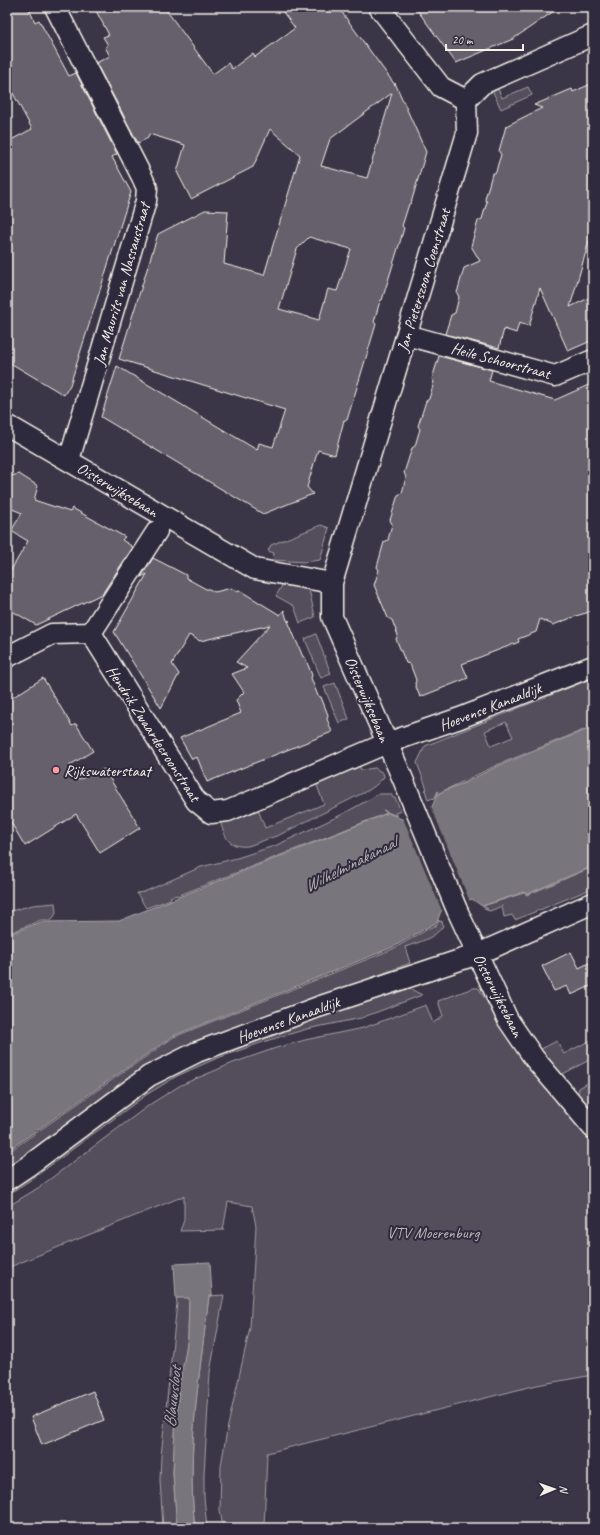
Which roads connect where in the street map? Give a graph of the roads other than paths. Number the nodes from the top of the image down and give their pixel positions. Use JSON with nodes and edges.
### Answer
{"nodes":[{"id":1,"x":54,"y":7,"type":"edge"},
{"id":2,"x":379,"y":7,"type":"edge"},
{"id":3,"x":593,"y":35,"type":"edge"},
{"id":4,"x":466,"y":100,"type":"junction"},
{"id":5,"x":406,"y":336,"type":"junction"},
{"id":6,"x":593,"y":360,"type":"edge"},
{"id":7,"x":7,"y":425,"type":"edge"},
{"id":8,"x":69,"y":460,"type":"junction"},
{"id":9,"x":157,"y":531,"type":"dead end"},
{"id":10,"x":332,"y":583,"type":"junction"},
{"id":11,"x":91,"y":633,"type":"junction"},
{"id":12,"x":7,"y":657,"type":"edge"},
{"id":13,"x":593,"y":666,"type":"edge"},
{"id":14,"x":387,"y":743,"type":"junction"},
{"id":15,"x":593,"y":903,"type":"edge"},
{"id":16,"x":478,"y":954,"type":"junction"},
{"id":17,"x":593,"y":1128,"type":"edge"},
{"id":18,"x":7,"y":1180,"type":"edge"}],
"edges":[{"from":1,"to":8,"type":"street","name":"Jan Maurits van Nassaustraat"},
{"from":2,"to":4,"type":"street"},
{"from":3,"to":4,"type":"street"},
{"from":4,"to":5,"type":"street","name":"Jan Pieterszoon Coenstraat"},
{"from":5,"to":6,"type":"street","name":"Heile Schoorstraat"},
{"from":5,"to":10,"type":"street","name":"Jan Pieterszoon Coenstraat"},
{"from":7,"to":8,"type":"street","name":"Oisterwijksebaan"},
{"from":8,"to":10,"type":"street","name":"Oisterwijksebaan"},
{"from":9,"to":11,"type":"street"},
{"from":10,"to":14,"type":"street","name":"Oisterwijksebaan"},
{"from":11,"to":12,"type":"street"},
{"from":11,"to":14,"type":"street","name":"Hendrik Zwaardecroonstraat"},
{"from":13,"to":14,"type":"street","name":"Hoevense Kanaaldijk"},
{"from":14,"to":16,"type":"street","name":"Oisterwijksebaan"},
{"from":15,"to":16,"type":"street","name":"Hoevense Kanaaldijk"},
{"from":16,"to":17,"type":"street","name":"Oisterwijksebaan"},
{"from":16,"to":18,"type":"street","name":"Hoevense Kanaaldijk"}]}
